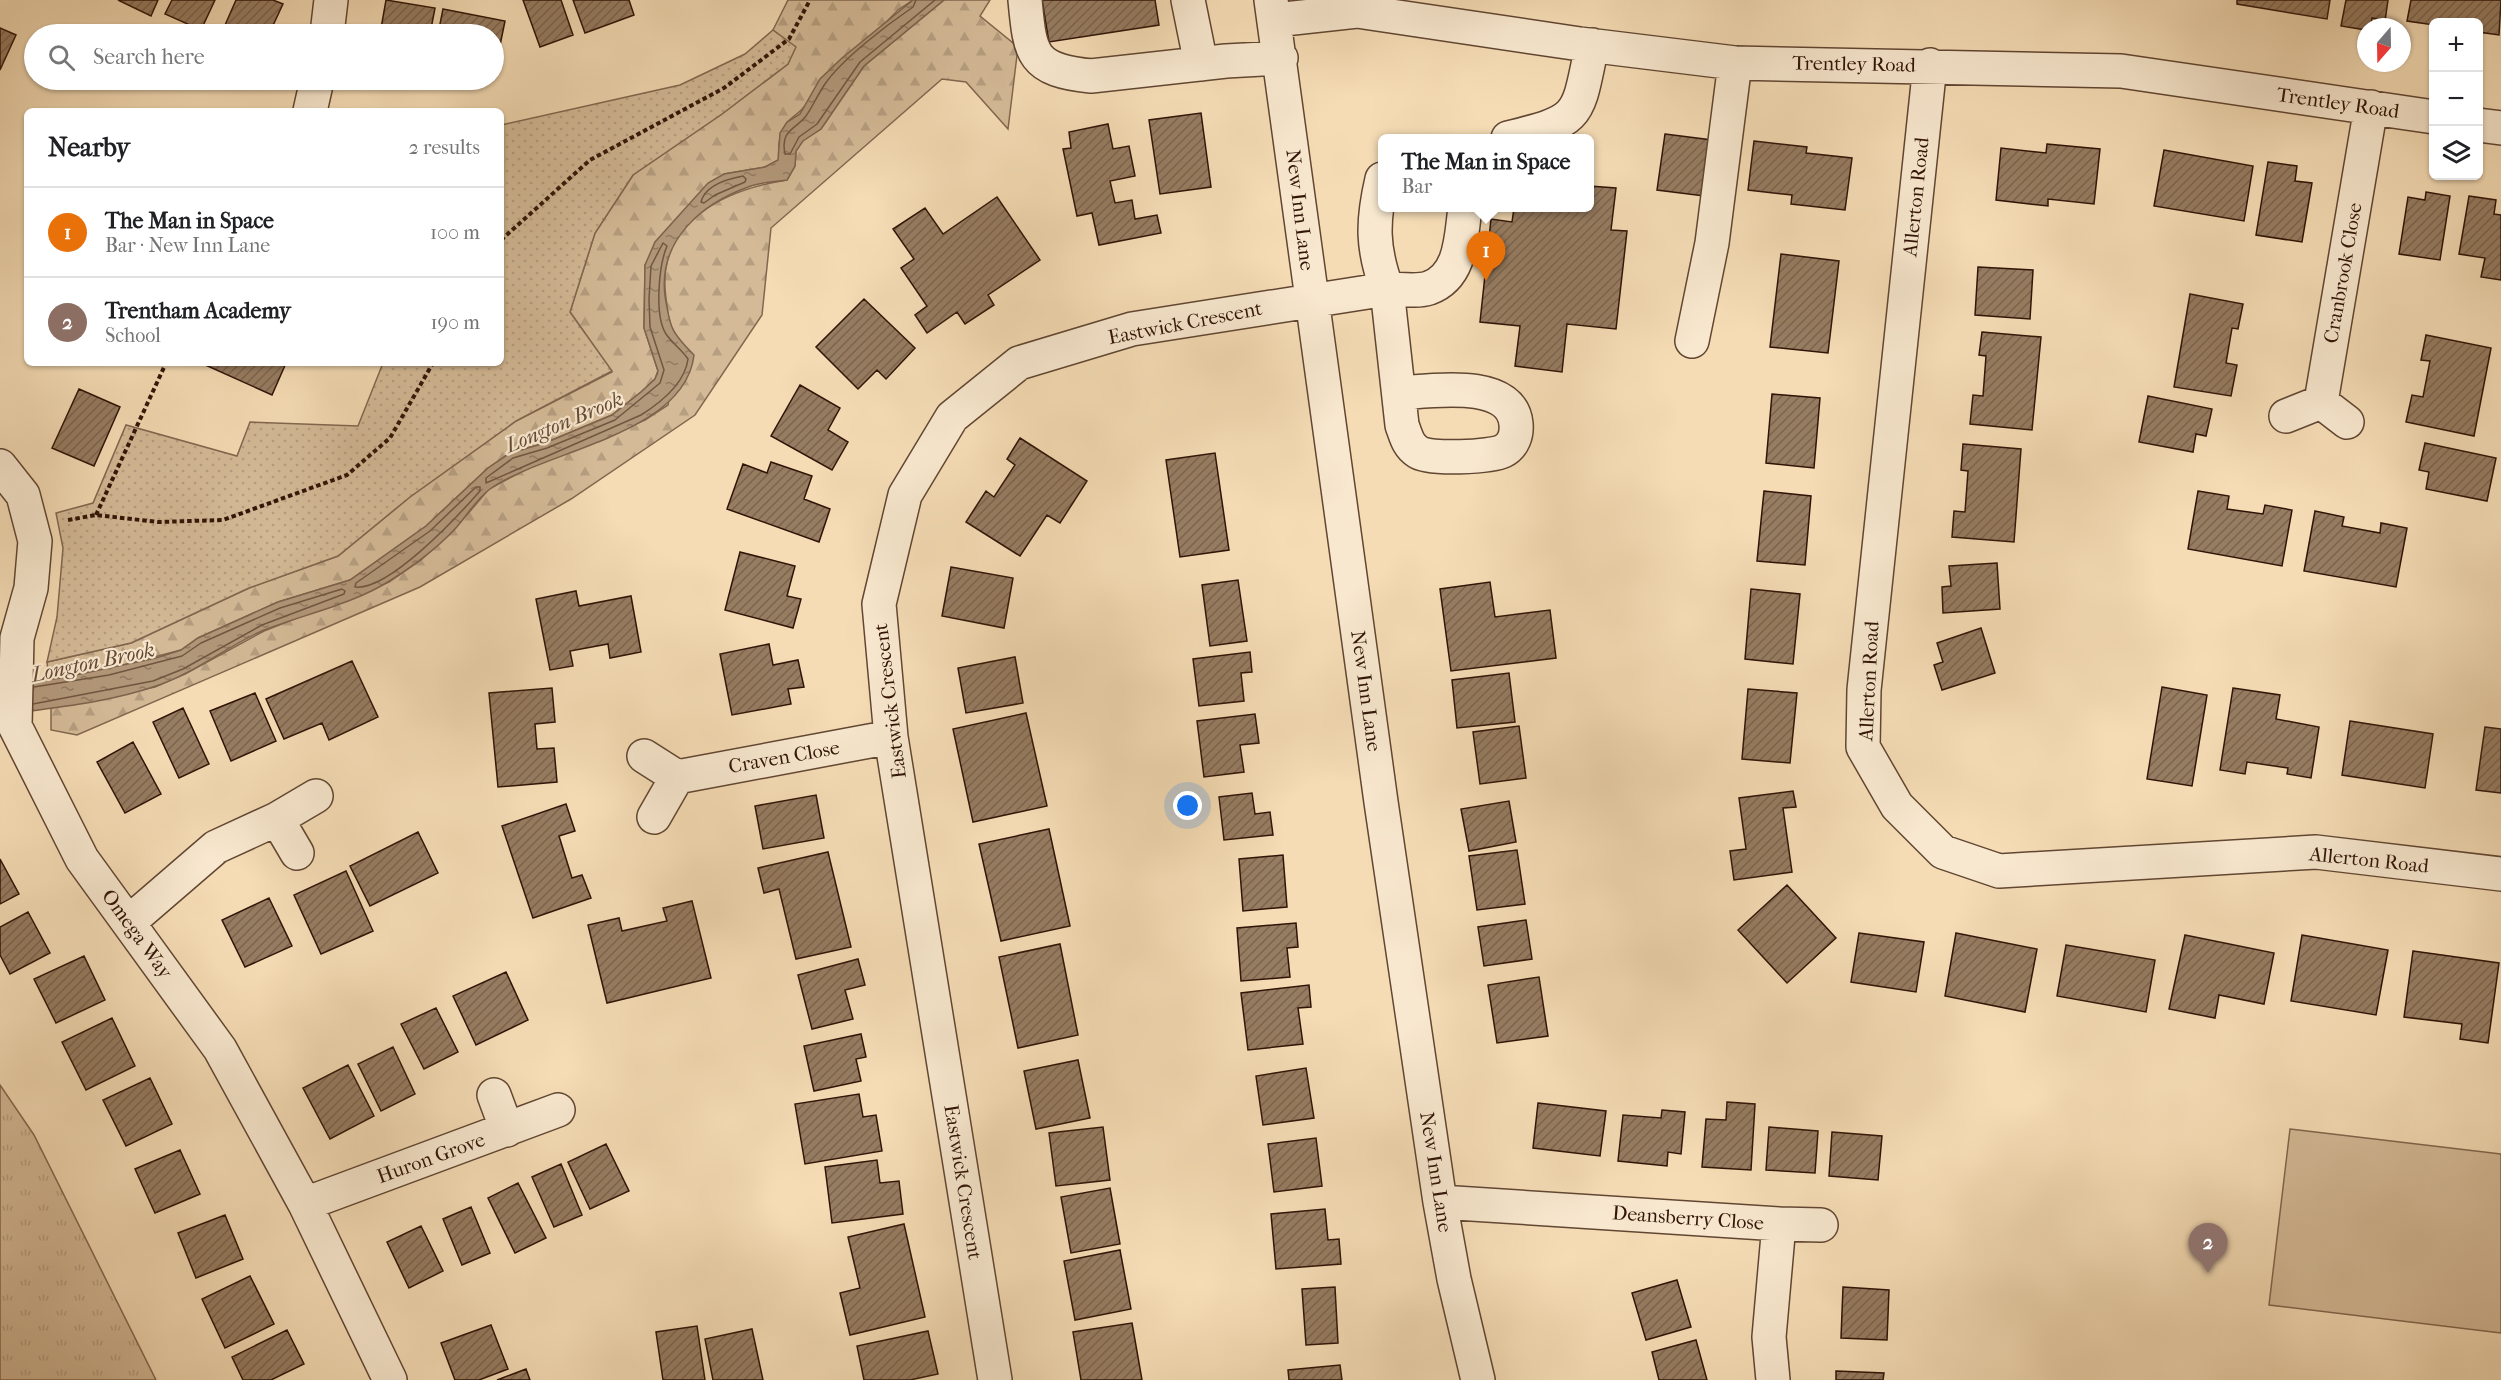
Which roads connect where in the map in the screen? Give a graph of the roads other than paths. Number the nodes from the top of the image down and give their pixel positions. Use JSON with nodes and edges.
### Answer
{"nodes":[{"id":1,"x":331,"y":0,"type":"edge"},
{"id":2,"x":1025,"y":0,"type":"edge"},
{"id":3,"x":1188,"y":0,"type":"edge"},
{"id":4,"x":1273,"y":10,"type":"edge"},
{"id":5,"x":328,"y":24,"type":"edge"},
{"id":6,"x":1592,"y":45,"type":"junction"},
{"id":7,"x":1281,"y":58,"type":"junction"},
{"id":8,"x":1735,"y":63,"type":"junction"},
{"id":9,"x":1201,"y":64,"type":"junction"},
{"id":10,"x":1930,"y":65,"type":"junction"},
{"id":11,"x":315,"y":90,"type":"edge"},
{"id":12,"x":2371,"y":107,"type":"junction"},
{"id":13,"x":311,"y":108,"type":"edge"},
{"id":14,"x":2429,"y":116,"type":"edge"},
{"id":15,"x":2483,"y":125,"type":"edge"},
{"id":16,"x":2501,"y":128,"type":"edge"},
{"id":17,"x":1526,"y":134,"type":"edge"},
{"id":18,"x":1378,"y":197,"type":"edge"},
{"id":19,"x":1464,"y":212,"type":"edge"},
{"id":20,"x":1387,"y":289,"type":"junction"},
{"id":21,"x":1311,"y":300,"type":"junction"},
{"id":22,"x":1692,"y":341,"type":"dead end"},
{"id":23,"x":1400,"y":393,"type":"dead end"},
{"id":24,"x":2321,"y":402,"type":"junction"},
{"id":25,"x":2286,"y":416,"type":"dead end"},
{"id":26,"x":2347,"y":422,"type":"dead end"},
{"id":27,"x":0,"y":466,"type":"edge"},
{"id":28,"x":891,"y":737,"type":"junction"},
{"id":29,"x":644,"y":756,"type":"dead end"},
{"id":30,"x":677,"y":777,"type":"junction"},
{"id":31,"x":316,"y":796,"type":"dead end"},
{"id":32,"x":654,"y":817,"type":"dead end"},
{"id":33,"x":277,"y":819,"type":"junction"},
{"id":34,"x":297,"y":853,"type":"dead end"},
{"id":35,"x":2501,"y":874,"type":"edge"},
{"id":36,"x":129,"y":922,"type":"junction"},
{"id":37,"x":494,"y":1095,"type":"dead end"},
{"id":38,"x":558,"y":1110,"type":"dead end"},
{"id":39,"x":507,"y":1130,"type":"junction"},
{"id":40,"x":1440,"y":1202,"type":"junction"},
{"id":41,"x":305,"y":1204,"type":"junction"},
{"id":42,"x":1779,"y":1224,"type":"junction"},
{"id":43,"x":1821,"y":1225,"type":"dead end"},
{"id":44,"x":390,"y":1380,"type":"edge"},
{"id":45,"x":995,"y":1380,"type":"edge"},
{"id":46,"x":1478,"y":1380,"type":"edge"},
{"id":47,"x":1773,"y":1380,"type":"edge"}],
"edges":[{"from":1,"to":5,"type":"street"},
{"from":2,"to":9,"type":"street"},
{"from":3,"to":9,"type":"street"},
{"from":4,"to":6,"type":"street","name":"Trentley Road"},
{"from":4,"to":7,"type":"street","name":"New Inn Lane"},
{"from":6,"to":8,"type":"street","name":"Trentley Road"},
{"from":6,"to":17,"type":"street"},
{"from":7,"to":9,"type":"street"},
{"from":7,"to":21,"type":"street","name":"New Inn Lane"},
{"from":8,"to":10,"type":"street","name":"Trentley Road"},
{"from":8,"to":22,"type":"street"},
{"from":10,"to":12,"type":"street","name":"Trentley Road"},
{"from":10,"to":35,"type":"street","name":"Allerton Road"},
{"from":11,"to":13,"type":"street"},
{"from":12,"to":14,"type":"street","name":"Trentley Road"},
{"from":12,"to":24,"type":"street","name":"Cranbrook Close"},
{"from":15,"to":16,"type":"street"},
{"from":18,"to":20,"type":"street"},
{"from":19,"to":20,"type":"street","name":"Eastwick Crescent"},
{"from":20,"to":21,"type":"street","name":"Eastwick Crescent"},
{"from":20,"to":23,"type":"street"},
{"from":21,"to":28,"type":"street","name":"Eastwick Crescent"},
{"from":21,"to":40,"type":"street","name":"New Inn Lane"},
{"from":24,"to":25,"type":"street"},
{"from":24,"to":26,"type":"street"},
{"from":27,"to":36,"type":"street","name":"Omega Way"},
{"from":28,"to":30,"type":"street","name":"Craven Close"},
{"from":28,"to":45,"type":"street","name":"Eastwick Crescent"},
{"from":29,"to":30,"type":"street"},
{"from":30,"to":32,"type":"street"},
{"from":31,"to":33,"type":"street"},
{"from":33,"to":34,"type":"street"},
{"from":33,"to":36,"type":"street"},
{"from":36,"to":41,"type":"street","name":"Omega Way"},
{"from":37,"to":39,"type":"street"},
{"from":38,"to":39,"type":"street","name":"Huron Grove"},
{"from":39,"to":41,"type":"street","name":"Huron Grove"},
{"from":40,"to":42,"type":"street","name":"Deansberry Close"},
{"from":40,"to":46,"type":"street","name":"New Inn Lane"},
{"from":41,"to":44,"type":"street","name":"Omega Way"},
{"from":42,"to":43,"type":"street"},
{"from":42,"to":47,"type":"street","name":"Deansberry Close"}]}
